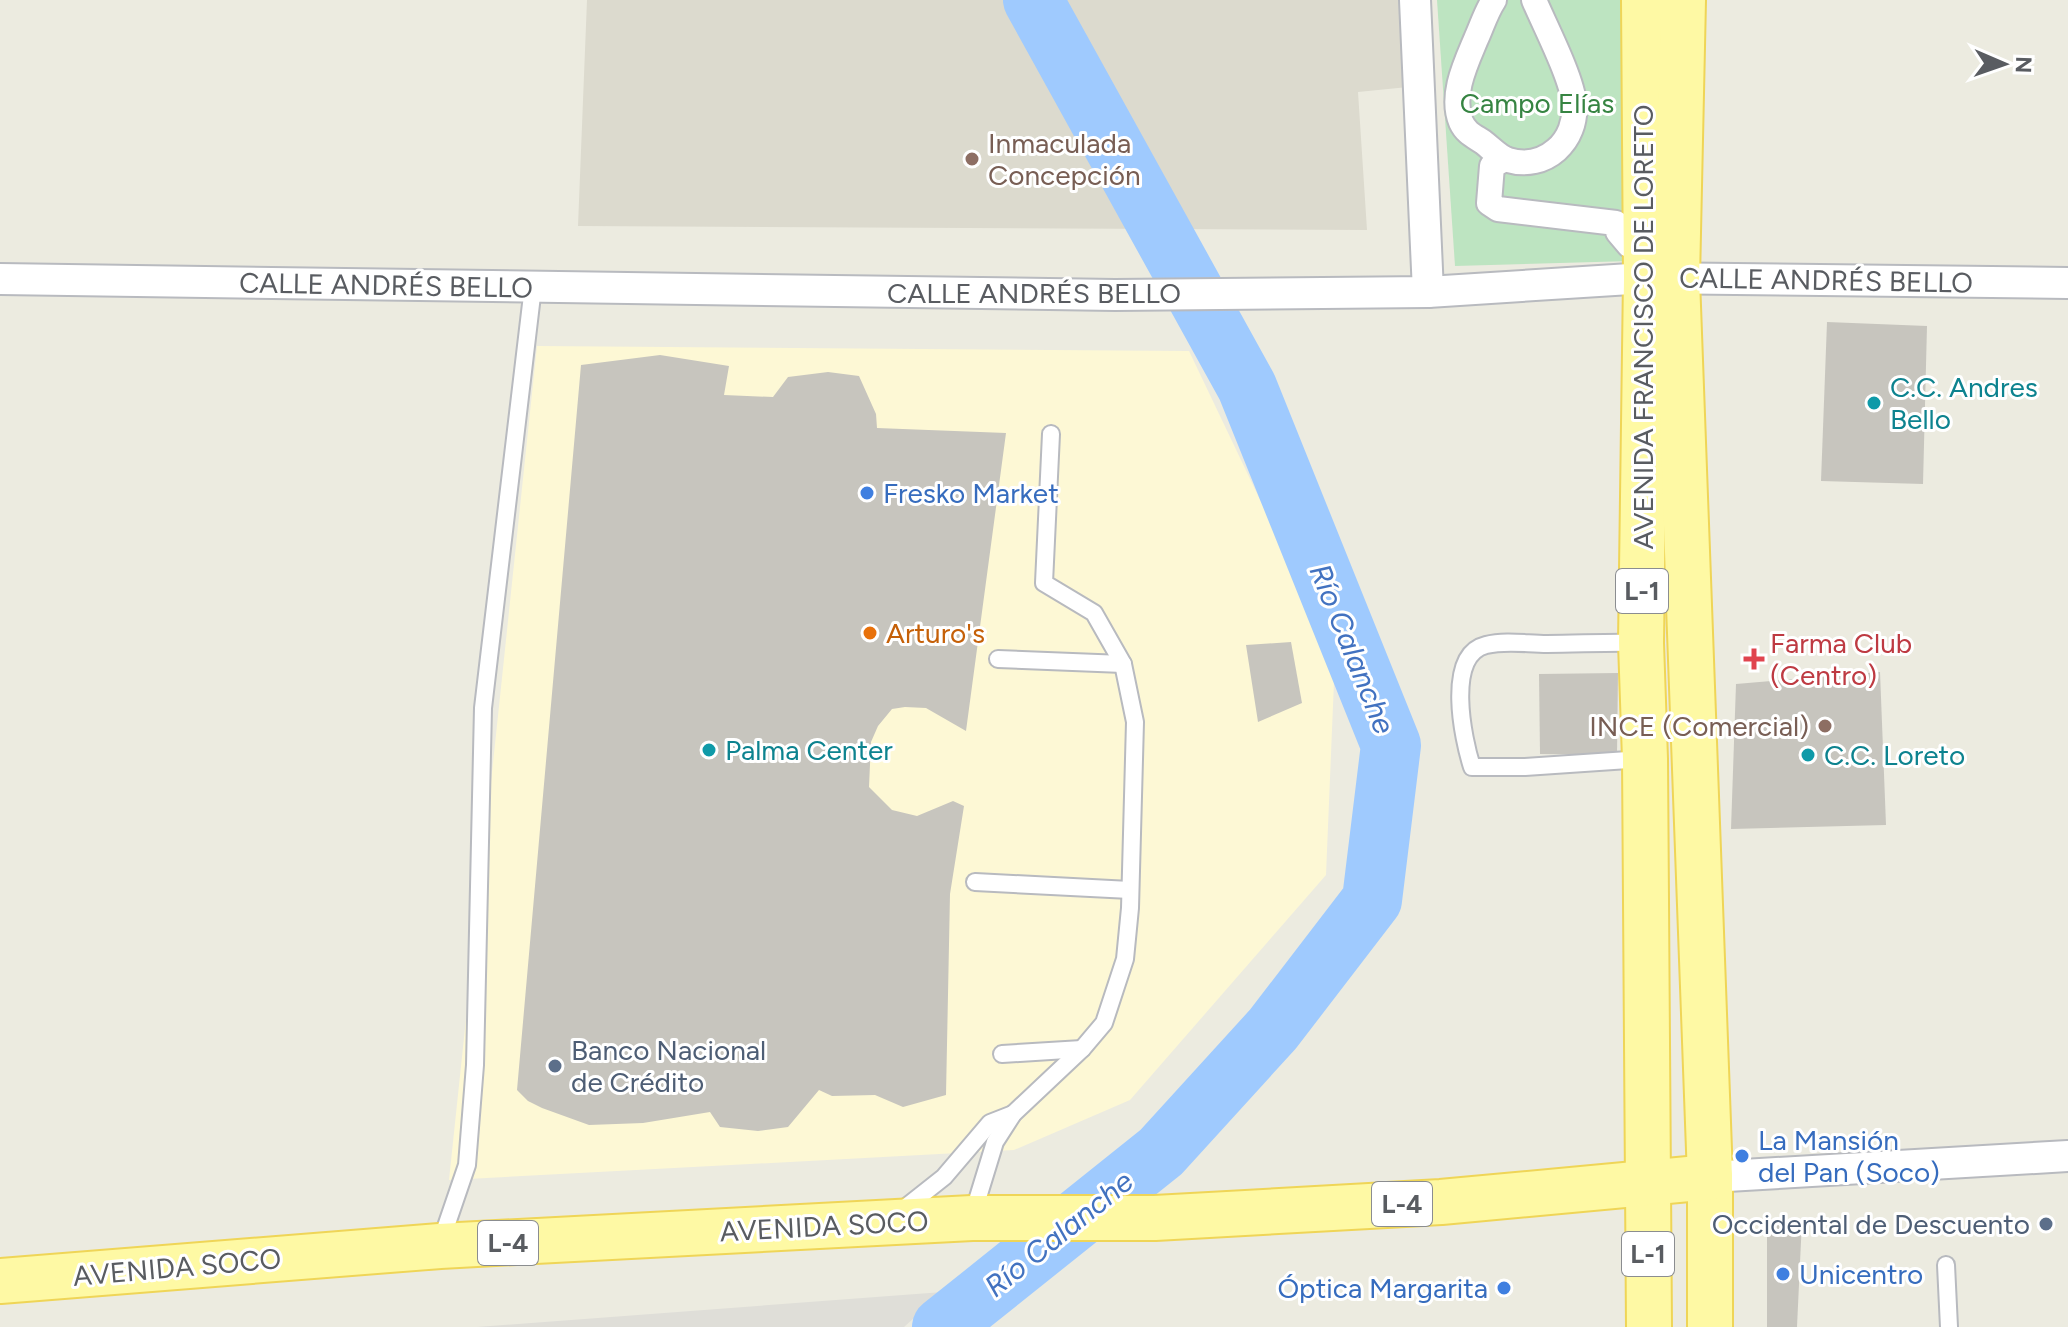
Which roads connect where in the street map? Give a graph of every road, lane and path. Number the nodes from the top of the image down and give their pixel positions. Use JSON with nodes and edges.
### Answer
{"nodes":[{"id":1,"x":1415,"y":0,"type":"edge"},
{"id":2,"x":1494,"y":0,"type":"edge"},
{"id":3,"x":1534,"y":0,"type":"edge"},
{"id":4,"x":1644,"y":0,"type":"edge"},
{"id":5,"x":1683,"y":0,"type":"edge"},
{"id":6,"x":1505,"y":159,"type":"junction"},
{"id":7,"x":1651,"y":267,"type":"junction"},
{"id":8,"x":0,"y":279,"type":"edge"},
{"id":9,"x":2068,"y":283,"type":"edge"},
{"id":10,"x":533,"y":287,"type":"junction"},
{"id":11,"x":1428,"y":292,"type":"junction"},
{"id":12,"x":1051,"y":434,"type":"dead end"},
{"id":13,"x":1641,"y":643,"type":"junction"},
{"id":14,"x":998,"y":659,"type":"dead end"},
{"id":15,"x":1123,"y":664,"type":"junction"},
{"id":16,"x":1645,"y":759,"type":"junction"},
{"id":17,"x":975,"y":882,"type":"dead end"},
{"id":18,"x":1130,"y":890,"type":"junction"},
{"id":19,"x":1082,"y":1049,"type":"junction"},
{"id":20,"x":1002,"y":1054,"type":"dead end"},
{"id":21,"x":1013,"y":1114,"type":"junction"},
{"id":22,"x":2068,"y":1156,"type":"edge"},
{"id":23,"x":1710,"y":1177,"type":"junction"},
{"id":24,"x":1648,"y":1181,"type":"junction"},
{"id":25,"x":972,"y":1218,"type":"junction"},
{"id":26,"x":886,"y":1223,"type":"junction"},
{"id":27,"x":440,"y":1246,"type":"junction"},
{"id":28,"x":1946,"y":1265,"type":"dead end"},
{"id":29,"x":0,"y":1281,"type":"edge"},
{"id":30,"x":1649,"y":1327,"type":"edge"},
{"id":31,"x":1710,"y":1327,"type":"edge"},
{"id":32,"x":1949,"y":1327,"type":"edge"}],
"edges":[{"from":1,"to":11,"type":"street"},
{"from":2,"to":6,"type":"street"},
{"from":3,"to":6,"type":"street"},
{"from":4,"to":7,"type":"main road","name":"AVENIDA FRANCISCO DE LORETO","number":"L-1"},
{"from":5,"to":7,"type":"main road","name":"AVENIDA FRANCISCO DE LORETO","number":"L-1"},
{"from":6,"to":7,"type":"street"},
{"from":7,"to":9,"type":"street","name":"CALLE ANDRÉS BELLO"},
{"from":7,"to":11,"type":"street","name":"CALLE ANDRÉS BELLO"},
{"from":7,"to":13,"type":"main road","name":"AVENIDA FRANCISCO DE LORETO","number":"L-1"},
{"from":7,"to":23,"type":"main road","name":"AVENIDA FRANCISCO DE LORETO","number":"L-1"},
{"from":8,"to":10,"type":"street","name":"CALLE ANDRÉS BELLO"},
{"from":10,"to":11,"type":"street","name":"CALLE ANDRÉS BELLO"},
{"from":10,"to":27,"type":"lane"},
{"from":12,"to":15,"type":"lane"},
{"from":13,"to":16,"type":"main road","name":"AVENIDA FRANCISCO DE LORETO","number":"L-1"},
{"from":13,"to":16,"type":"lane"},
{"from":14,"to":15,"type":"lane"},
{"from":15,"to":18,"type":"lane"},
{"from":16,"to":24,"type":"main road","name":"AVENIDA FRANCISCO DE LORETO","number":"L-1"},
{"from":17,"to":18,"type":"lane"},
{"from":18,"to":19,"type":"lane"},
{"from":19,"to":20,"type":"lane"},
{"from":19,"to":21,"type":"lane"},
{"from":21,"to":25,"type":"lane"},
{"from":21,"to":26,"type":"lane"},
{"from":22,"to":23,"type":"street"},
{"from":23,"to":24,"type":"main road","number":"L-4"},
{"from":23,"to":31,"type":"main road","number":"L-1"},
{"from":24,"to":25,"type":"main road","name":"AVENIDA SOCO","number":"L-4"},
{"from":24,"to":30,"type":"main road","number":"L-1"},
{"from":25,"to":26,"type":"main road","name":"AVENIDA SOCO","number":"L-4"},
{"from":26,"to":27,"type":"main road","name":"AVENIDA SOCO","number":"L-4"},
{"from":27,"to":29,"type":"main road","name":"AVENIDA SOCO","number":"L-4"},
{"from":28,"to":32,"type":"lane"}]}
